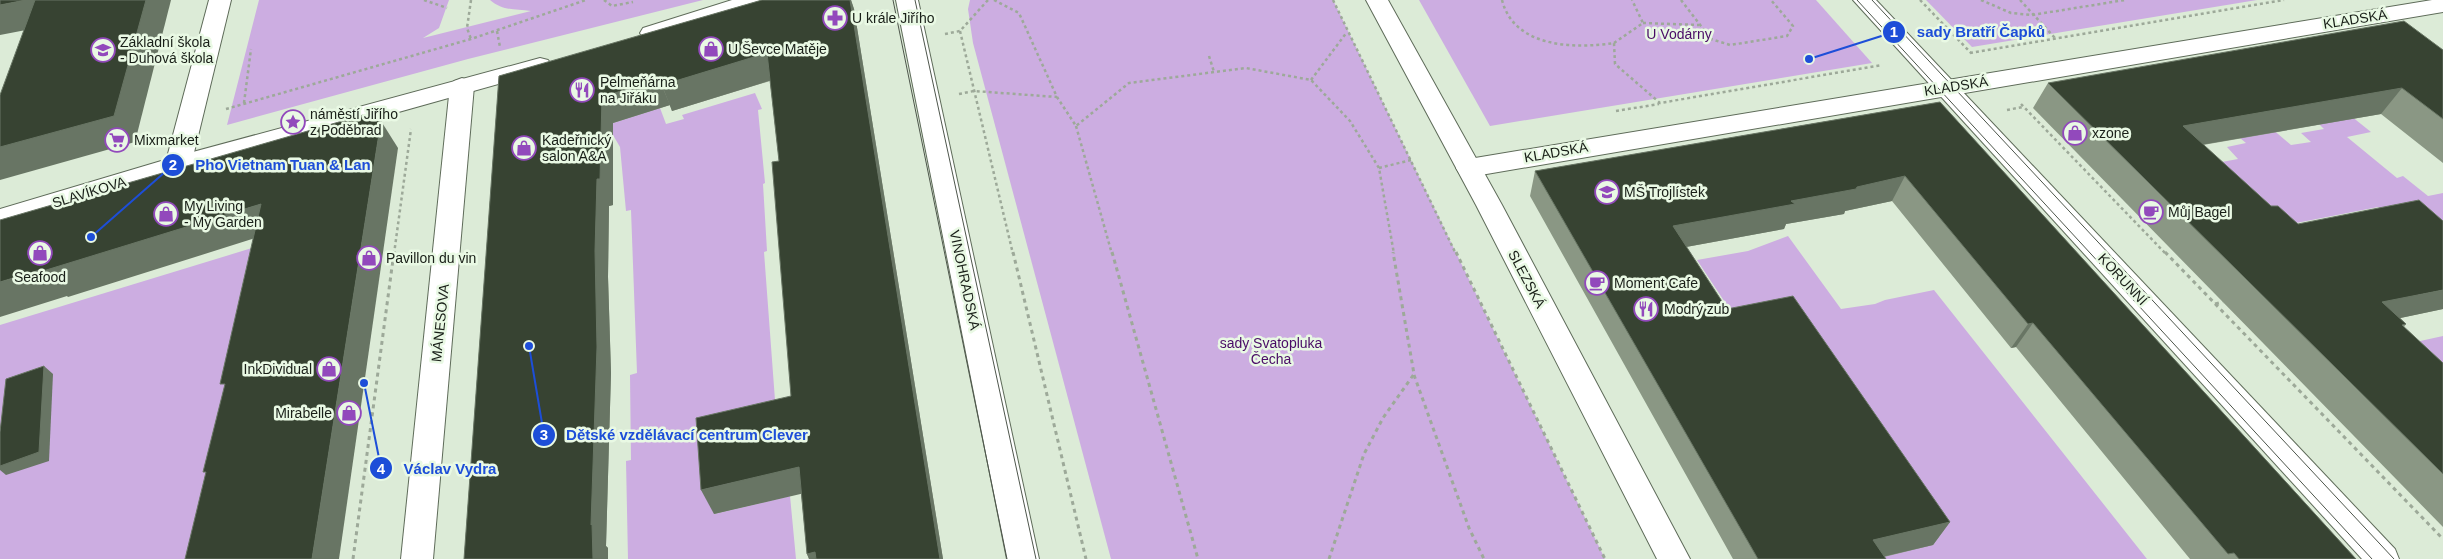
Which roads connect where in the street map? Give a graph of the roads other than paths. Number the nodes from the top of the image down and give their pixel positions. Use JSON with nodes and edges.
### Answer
{"nodes":[{"id":1,"x":220,"y":0,"type":"edge"},
{"id":2,"x":755,"y":0,"type":"edge"},
{"id":3,"x":907,"y":0,"type":"edge"},
{"id":4,"x":1377,"y":0,"type":"edge"},
{"id":5,"x":1864,"y":0,"type":"edge"},
{"id":6,"x":2443,"y":5,"type":"edge"},
{"id":7,"x":2383,"y":7,"type":"edge"},
{"id":8,"x":2415,"y":31,"type":"edge"},
{"id":9,"x":629,"y":40,"type":"edge"},
{"id":10,"x":562,"y":58,"type":"edge"},
{"id":11,"x":462,"y":86,"type":"junction"},
{"id":12,"x":1945,"y":87,"type":"junction"},
{"id":13,"x":178,"y":165,"type":"junction"},
{"id":14,"x":1468,"y":168,"type":"junction"},
{"id":15,"x":0,"y":218,"type":"edge"},
{"id":16,"x":417,"y":559,"type":"edge"},
{"id":17,"x":1023,"y":559,"type":"edge"},
{"id":18,"x":1674,"y":559,"type":"edge"},
{"id":19,"x":2383,"y":559,"type":"edge"}],
"edges":[{"from":1,"to":13,"type":"street"},
{"from":2,"to":9,"type":"street"},
{"from":3,"to":17,"type":"street","name":"VINOHRADSKÁ"},
{"from":4,"to":14,"type":"street","name":"SLEZSKÁ"},
{"from":5,"to":12,"type":"street","name":"KORUNNÍ"},
{"from":6,"to":7,"type":"street","name":"KLADSKÁ"},
{"from":7,"to":8,"type":"street"},
{"from":7,"to":12,"type":"street","name":"KLADSKÁ"},
{"from":10,"to":11,"type":"street"},
{"from":11,"to":13,"type":"street"},
{"from":11,"to":16,"type":"street","name":"MÁNESOVA"},
{"from":12,"to":14,"type":"street","name":"KLADSKÁ"},
{"from":12,"to":19,"type":"street","name":"KORUNNÍ"},
{"from":13,"to":15,"type":"street","name":"SLAVÍKOVA"},
{"from":14,"to":18,"type":"street","name":"SLEZSKÁ"}]}
